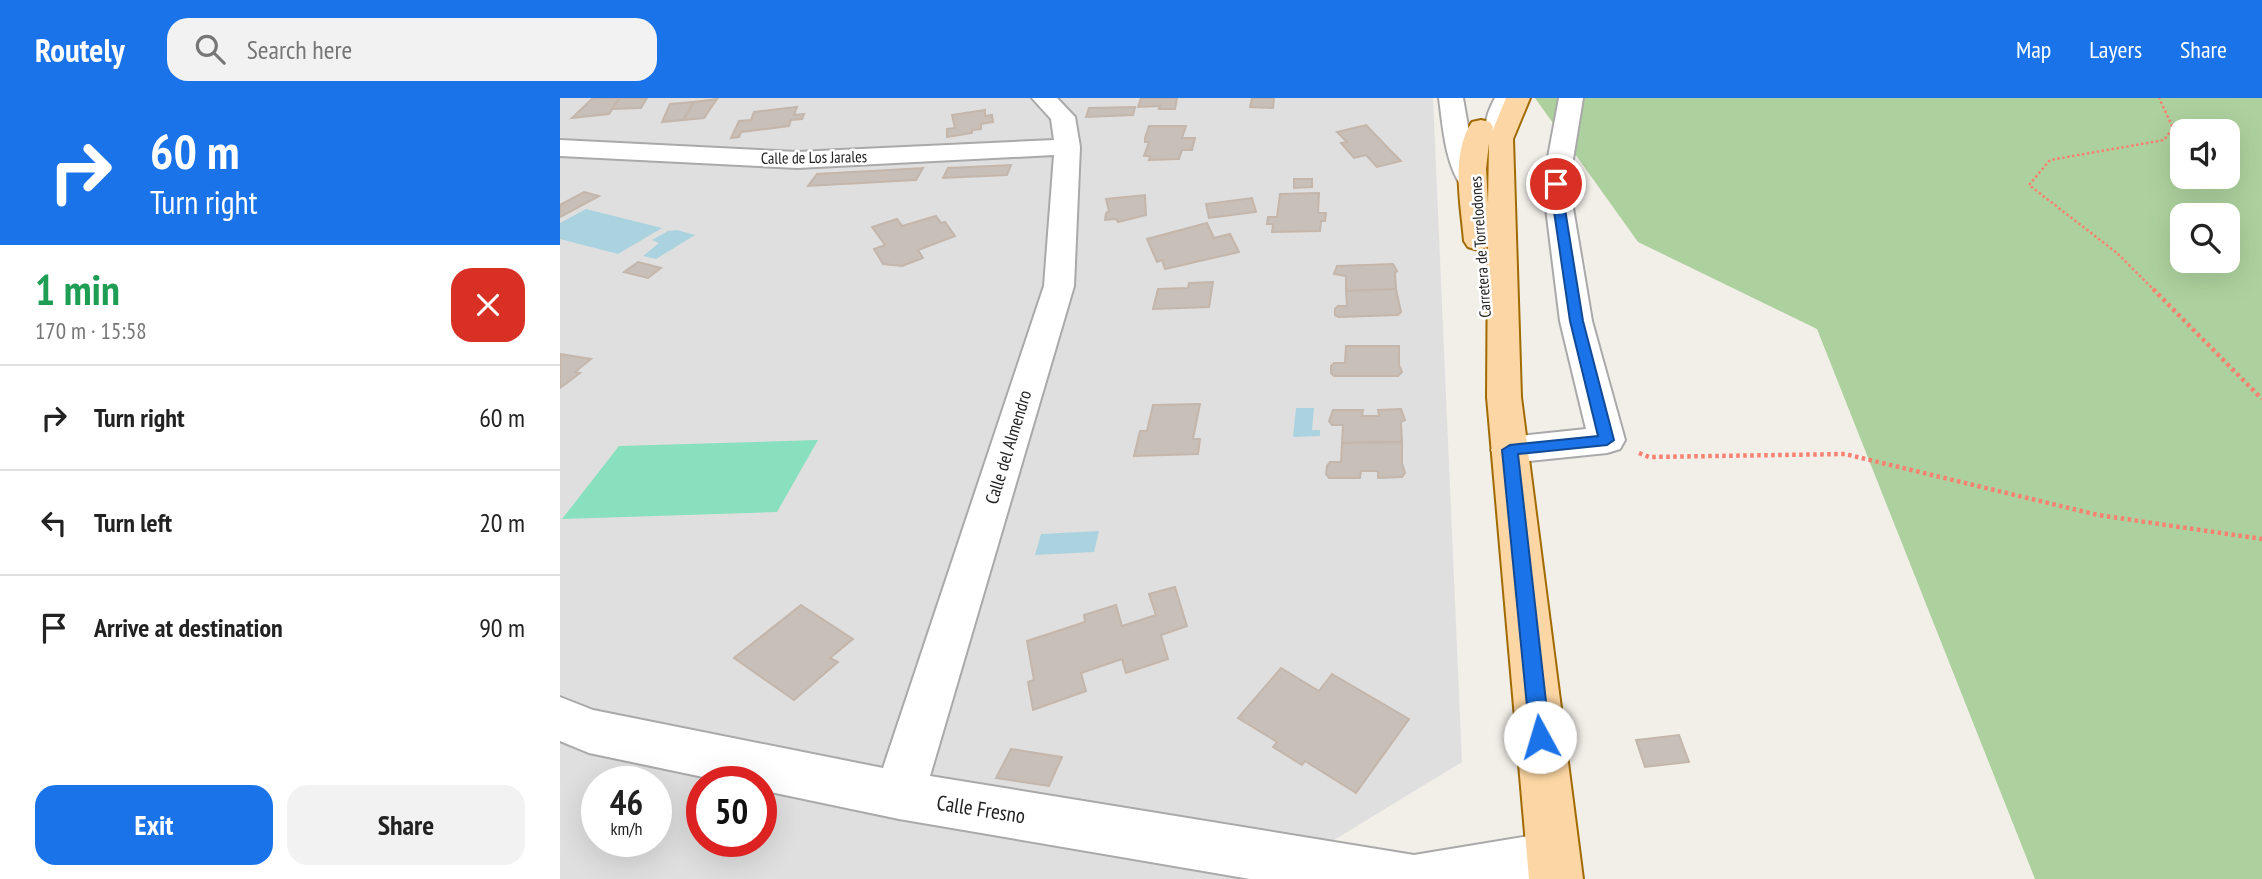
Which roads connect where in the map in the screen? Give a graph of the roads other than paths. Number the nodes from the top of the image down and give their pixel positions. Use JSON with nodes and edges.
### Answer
{"nodes":[{"id":1,"x":1044,"y":98,"type":"edge"},
{"id":2,"x":1451,"y":98,"type":"edge"},
{"id":3,"x":1494,"y":98,"type":"edge"},
{"id":4,"x":1507,"y":98,"type":"edge"},
{"id":5,"x":1518,"y":98,"type":"edge"},
{"id":6,"x":1570,"y":98,"type":"edge"},
{"id":7,"x":1501,"y":139,"type":"junction"},
{"id":8,"x":1067,"y":147,"type":"junction"},
{"id":9,"x":560,"y":148,"type":"edge"},
{"id":10,"x":1472,"y":183,"type":"junction"},
{"id":11,"x":1504,"y":397,"type":"junction"},
{"id":12,"x":1510,"y":450,"type":"junction"},
{"id":13,"x":560,"y":718,"type":"edge"},
{"id":14,"x":899,"y":795,"type":"junction"},
{"id":15,"x":1555,"y":869,"type":"edge"},
{"id":16,"x":1408,"y":879,"type":"edge"},
{"id":17,"x":1420,"y":879,"type":"edge"}],
"edges":[{"from":1,"to":8,"type":"street","name":"Calle del Almendro"},
{"from":2,"to":10,"type":"street"},
{"from":3,"to":10,"type":"main road","name":"Carretera de Torrelodones"},
{"from":4,"to":7,"type":"street"},
{"from":5,"to":7,"type":"main road","name":"Carretera de Torrelodones"},
{"from":6,"to":12,"type":"street"},
{"from":7,"to":11,"type":"main road","name":"Carretera de Torrelodones"},
{"from":8,"to":9,"type":"street","name":"Calle de Los Jarales"},
{"from":8,"to":14,"type":"street","name":"Calle del Almendro"},
{"from":10,"to":11,"type":"main road","name":"Carretera de Torrelodones"},
{"from":11,"to":12,"type":"main road","name":"Carretera de Torrelodones"},
{"from":12,"to":15,"type":"main road","name":"Carretera de Torrelodones"},
{"from":13,"to":14,"type":"street","name":"Calle Fresno"},
{"from":14,"to":16,"type":"street","name":"Calle Fresno"},
{"from":15,"to":17,"type":"street"}]}
